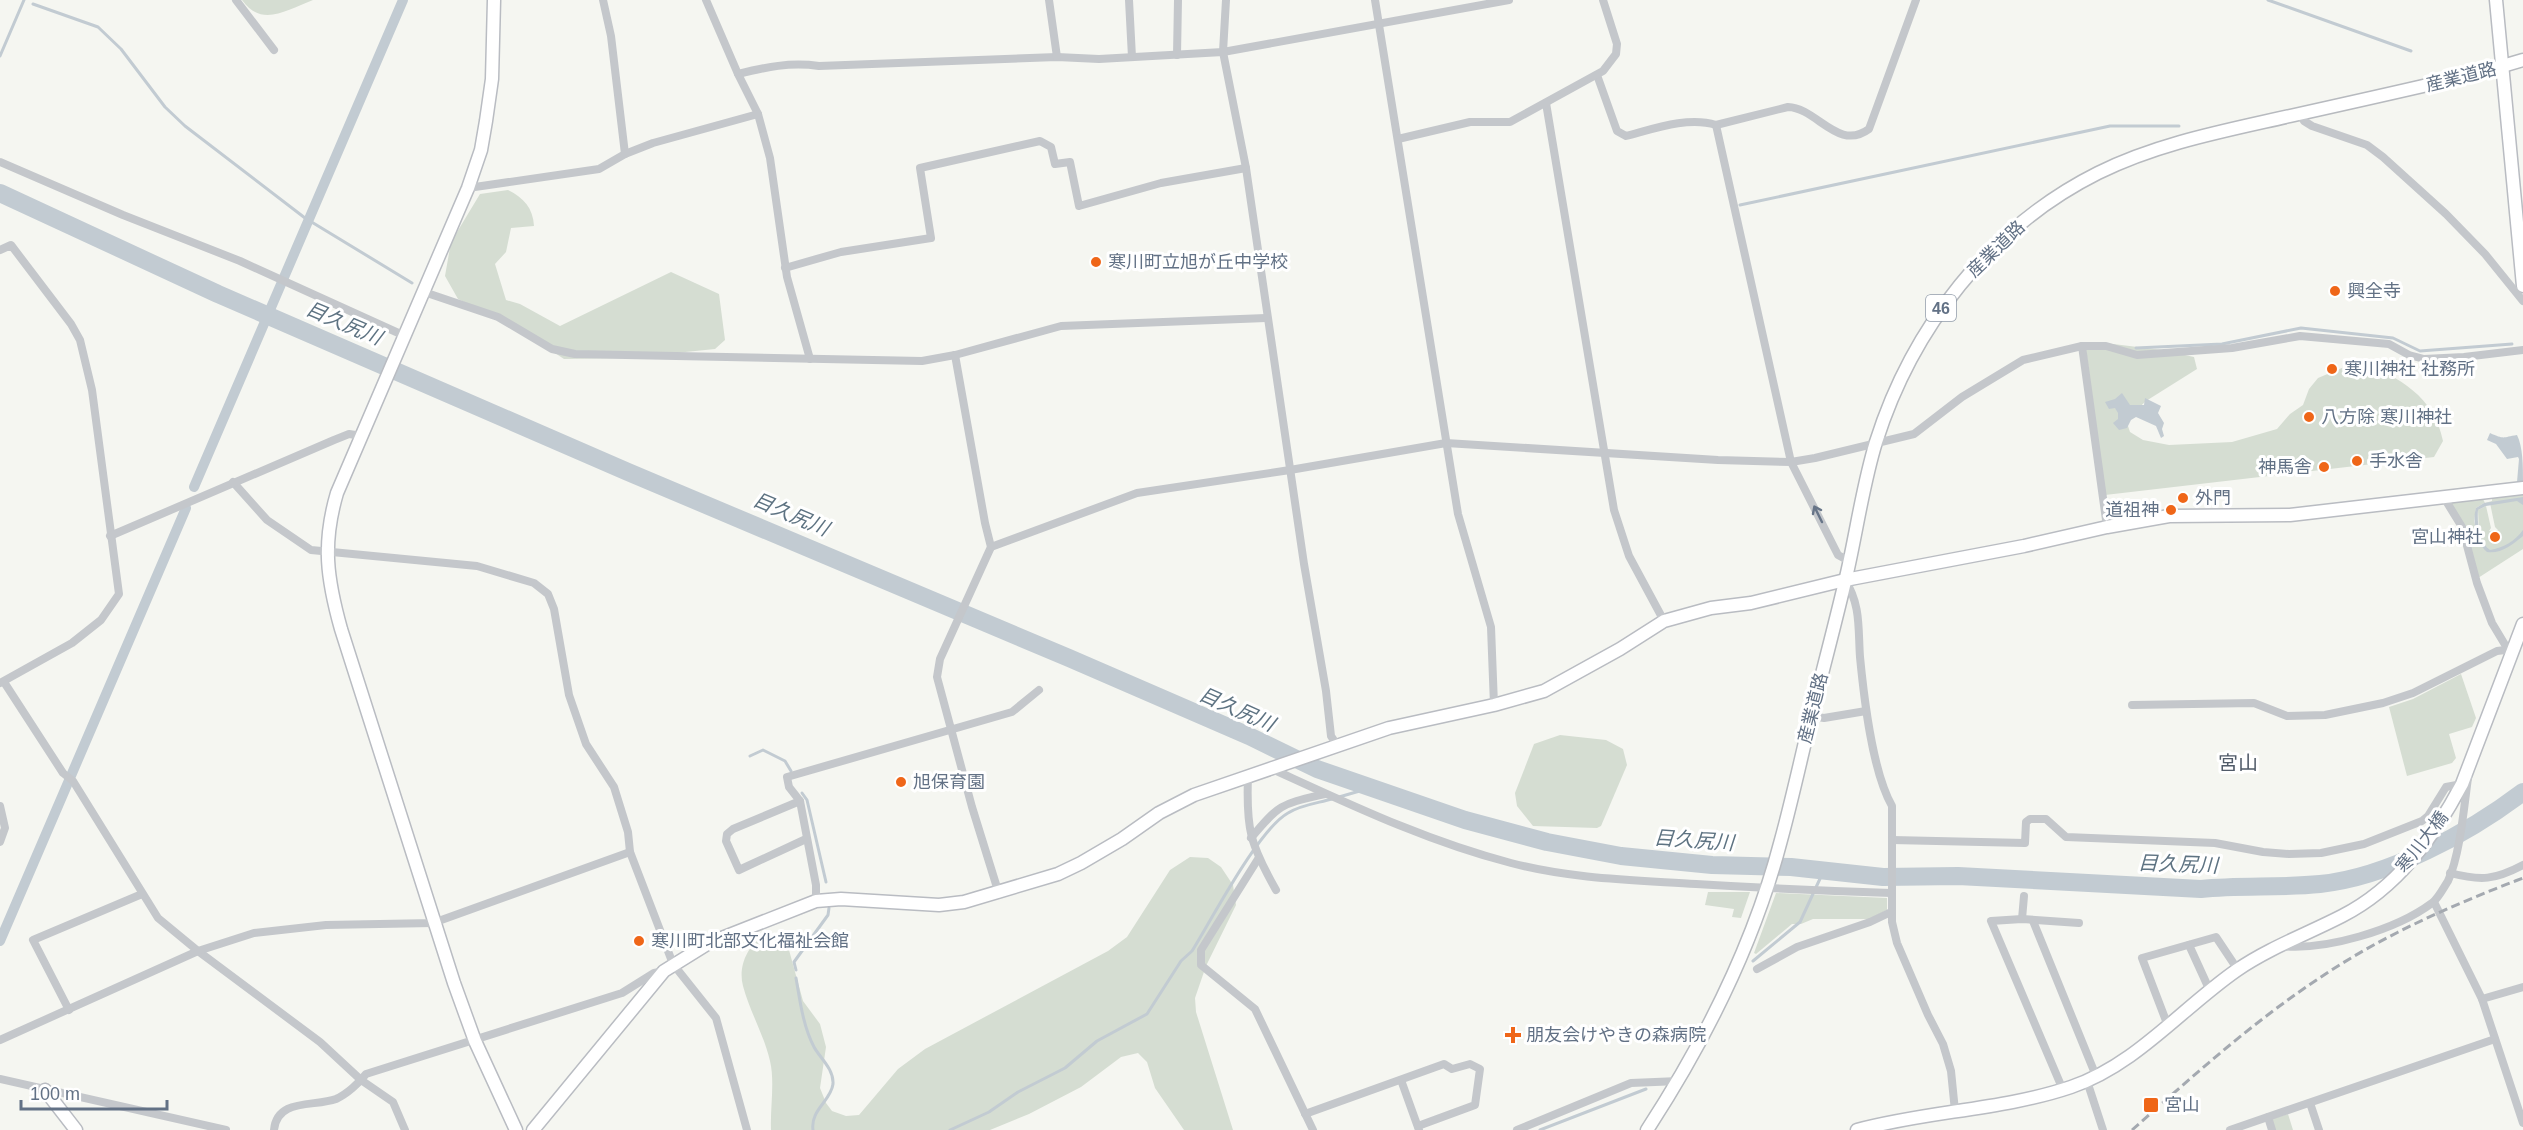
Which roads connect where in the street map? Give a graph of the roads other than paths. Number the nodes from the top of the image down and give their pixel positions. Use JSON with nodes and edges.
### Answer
{"nodes":[{"id":1,"x":236,"y":0,"type":"edge"},
{"id":2,"x":494,"y":0,"type":"edge"},
{"id":3,"x":603,"y":0,"type":"edge"},
{"id":4,"x":706,"y":0,"type":"edge"},
{"id":5,"x":1049,"y":0,"type":"edge"},
{"id":6,"x":1130,"y":0,"type":"edge"},
{"id":7,"x":1178,"y":0,"type":"edge"},
{"id":8,"x":1226,"y":0,"type":"edge"},
{"id":9,"x":1375,"y":0,"type":"edge"},
{"id":10,"x":1509,"y":0,"type":"edge"},
{"id":11,"x":1603,"y":0,"type":"edge"},
{"id":12,"x":1916,"y":0,"type":"edge"},
{"id":13,"x":2496,"y":0,"type":"edge"},
{"id":14,"x":1378,"y":23,"type":"junction"},
{"id":15,"x":274,"y":50,"type":"dead end"},
{"id":16,"x":1223,"y":52,"type":"junction"},
{"id":17,"x":1177,"y":55,"type":"junction"},
{"id":18,"x":1057,"y":57,"type":"junction"},
{"id":19,"x":1131,"y":57,"type":"junction"},
{"id":20,"x":2523,"y":60,"type":"edge"},
{"id":21,"x":2503,"y":66,"type":"junction"},
{"id":22,"x":738,"y":74,"type":"junction"},
{"id":23,"x":1597,"y":75,"type":"junction"},
{"id":24,"x":1546,"y":103,"type":"junction"},
{"id":25,"x":758,"y":114,"type":"junction"},
{"id":26,"x":2300,"y":114,"type":"junction"},
{"id":27,"x":1716,"y":125,"type":"junction"},
{"id":28,"x":1398,"y":139,"type":"junction"},
{"id":29,"x":625,"y":154,"type":"junction"},
{"id":30,"x":0,"y":162,"type":"edge"},
{"id":31,"x":1246,"y":168,"type":"junction"},
{"id":32,"x":468,"y":188,"type":"junction"},
{"id":33,"x":0,"y":250,"type":"edge"},
{"id":34,"x":785,"y":268,"type":"junction"},
{"id":35,"x":2523,"y":286,"type":"edge"},
{"id":36,"x":424,"y":292,"type":"junction"},
{"id":37,"x":2523,"y":301,"type":"edge"},
{"id":38,"x":1266,"y":318,"type":"junction"},
{"id":39,"x":404,"y":338,"type":"junction"},
{"id":40,"x":2082,"y":346,"type":"junction"},
{"id":41,"x":2523,"y":350,"type":"edge"},
{"id":42,"x":955,"y":355,"type":"junction"},
{"id":43,"x":810,"y":359,"type":"junction"},
{"id":44,"x":362,"y":436,"type":"junction"},
{"id":45,"x":1446,"y":443,"type":"junction"},
{"id":46,"x":1876,"y":443,"type":"junction"},
{"id":47,"x":1605,"y":452,"type":"junction"},
{"id":48,"x":1791,"y":462,"type":"junction"},
{"id":49,"x":1290,"y":470,"type":"junction"},
{"id":50,"x":233,"y":482,"type":"junction"},
{"id":51,"x":2523,"y":488,"type":"edge"},
{"id":52,"x":2444,"y":496,"type":"junction"},
{"id":53,"x":2106,"y":527,"type":"junction"},
{"id":54,"x":110,"y":536,"type":"junction"},
{"id":55,"x":992,"y":547,"type":"junction"},
{"id":56,"x":327,"y":552,"type":"junction"},
{"id":57,"x":1849,"y":561,"type":"junction"},
{"id":58,"x":1845,"y":580,"type":"junction"},
{"id":59,"x":1664,"y":621,"type":"junction"},
{"id":60,"x":2523,"y":624,"type":"edge"},
{"id":61,"x":2510,"y":649,"type":"junction"},
{"id":62,"x":2,"y":683,"type":"edge"},
{"id":63,"x":1039,"y":690,"type":"dead end"},
{"id":64,"x":1494,"y":705,"type":"junction"},
{"id":65,"x":2132,"y":705,"type":"dead end"},
{"id":66,"x":1866,"y":711,"type":"junction"},
{"id":67,"x":1811,"y":716,"type":"junction"},
{"id":68,"x":950,"y":731,"type":"junction"},
{"id":69,"x":1332,"y":746,"type":"junction"},
{"id":70,"x":2470,"y":765,"type":"junction"},
{"id":71,"x":1271,"y":768,"type":"junction"},
{"id":72,"x":1248,"y":776,"type":"junction"},
{"id":73,"x":2462,"y":784,"type":"junction"},
{"id":74,"x":1326,"y":794,"type":"junction"},
{"id":75,"x":800,"y":801,"type":"junction"},
{"id":76,"x":0,"y":806,"type":"edge"},
{"id":77,"x":1251,"y":838,"type":"junction"},
{"id":78,"x":806,"y":839,"type":"junction"},
{"id":79,"x":1892,"y":840,"type":"junction"},
{"id":80,"x":0,"y":842,"type":"edge"},
{"id":81,"x":630,"y":852,"type":"junction"},
{"id":82,"x":1258,"y":859,"type":"junction"},
{"id":83,"x":2523,"y":865,"type":"edge"},
{"id":84,"x":2450,"y":873,"type":"junction"},
{"id":85,"x":1767,"y":887,"type":"junction"},
{"id":86,"x":1276,"y":890,"type":"dead end"},
{"id":87,"x":1891,"y":891,"type":"junction"},
{"id":88,"x":142,"y":894,"type":"junction"},
{"id":89,"x":999,"y":894,"type":"junction"},
{"id":90,"x":2024,"y":896,"type":"dead end"},
{"id":91,"x":816,"y":902,"type":"junction"},
{"id":92,"x":2434,"y":902,"type":"junction"},
{"id":93,"x":1891,"y":912,"type":"junction"},
{"id":94,"x":2022,"y":919,"type":"junction"},
{"id":95,"x":2033,"y":921,"type":"junction"},
{"id":96,"x":434,"y":923,"type":"junction"},
{"id":97,"x":2079,"y":923,"type":"dead end"},
{"id":98,"x":2189,"y":945,"type":"junction"},
{"id":99,"x":2280,"y":946,"type":"junction"},
{"id":100,"x":198,"y":951,"type":"junction"},
{"id":101,"x":669,"y":967,"type":"junction"},
{"id":102,"x":1757,"y":969,"type":"dead end"},
{"id":103,"x":2238,"y":970,"type":"junction"},
{"id":104,"x":2523,"y":987,"type":"edge"},
{"id":105,"x":2210,"y":991,"type":"junction"},
{"id":106,"x":2482,"y":999,"type":"junction"},
{"id":107,"x":69,"y":1010,"type":"junction"},
{"id":108,"x":2168,"y":1026,"type":"junction"},
{"id":109,"x":2495,"y":1039,"type":"junction"},
{"id":110,"x":0,"y":1041,"type":"edge"},
{"id":111,"x":475,"y":1041,"type":"junction"},
{"id":112,"x":2091,"y":1078,"type":"junction"},
{"id":113,"x":0,"y":1079,"type":"edge"},
{"id":114,"x":361,"y":1080,"type":"junction"},
{"id":115,"x":1401,"y":1080,"type":"junction"},
{"id":116,"x":1678,"y":1082,"type":"junction"},
{"id":117,"x":2063,"y":1089,"type":"junction"},
{"id":118,"x":45,"y":1090,"type":"junction"},
{"id":119,"x":2310,"y":1103,"type":"junction"},
{"id":120,"x":1955,"y":1111,"type":"junction"},
{"id":121,"x":1305,"y":1114,"type":"junction"},
{"id":122,"x":2268,"y":1117,"type":"junction"},
{"id":123,"x":2523,"y":1123,"type":"edge"},
{"id":124,"x":1418,"y":1128,"type":"edge"},
{"id":125,"x":76,"y":1130,"type":"edge"},
{"id":126,"x":226,"y":1130,"type":"edge"},
{"id":127,"x":274,"y":1130,"type":"edge"},
{"id":128,"x":405,"y":1130,"type":"edge"},
{"id":129,"x":516,"y":1130,"type":"edge"},
{"id":130,"x":533,"y":1130,"type":"edge"},
{"id":131,"x":747,"y":1130,"type":"edge"},
{"id":132,"x":1313,"y":1130,"type":"edge"},
{"id":133,"x":1517,"y":1130,"type":"edge"},
{"id":134,"x":1647,"y":1130,"type":"edge"},
{"id":135,"x":1857,"y":1130,"type":"edge"},
{"id":136,"x":2103,"y":1130,"type":"edge"},
{"id":137,"x":2231,"y":1130,"type":"edge"},
{"id":138,"x":2272,"y":1130,"type":"edge"},
{"id":139,"x":2319,"y":1130,"type":"edge"}],
"edges":[{"from":1,"to":15,"type":"street"},
{"from":2,"to":32,"type":"street"},
{"from":3,"to":29,"type":"street"},
{"from":4,"to":22,"type":"street"},
{"from":5,"to":18,"type":"street"},
{"from":6,"to":19,"type":"street"},
{"from":7,"to":17,"type":"street"},
{"from":8,"to":16,"type":"street"},
{"from":9,"to":14,"type":"street"},
{"from":10,"to":14,"type":"street"},
{"from":11,"to":23,"type":"street"},
{"from":12,"to":27,"type":"street"},
{"from":13,"to":21,"type":"street"},
{"from":14,"to":16,"type":"street"},
{"from":14,"to":28,"type":"street"},
{"from":16,"to":17,"type":"street"},
{"from":16,"to":31,"type":"street"},
{"from":17,"to":19,"type":"street"},
{"from":18,"to":19,"type":"street"},
{"from":18,"to":22,"type":"street"},
{"from":20,"to":21,"type":"street","name":"産業道路","number":"46"},
{"from":21,"to":26,"type":"street","name":"産業道路","number":"46"},
{"from":21,"to":35,"type":"street"},
{"from":22,"to":25,"type":"street"},
{"from":23,"to":24,"type":"street"},
{"from":23,"to":27,"type":"street"},
{"from":24,"to":28,"type":"street"},
{"from":24,"to":47,"type":"street"},
{"from":25,"to":29,"type":"street"},
{"from":25,"to":34,"type":"street"},
{"from":26,"to":37,"type":"street"},
{"from":26,"to":46,"type":"street","name":"産業道路","number":"46"},
{"from":27,"to":48,"type":"street"},
{"from":28,"to":45,"type":"street"},
{"from":29,"to":32,"type":"street"},
{"from":30,"to":39,"type":"street"},
{"from":31,"to":34,"type":"street"},
{"from":31,"to":38,"type":"street"},
{"from":32,"to":36,"type":"street"},
{"from":33,"to":54,"type":"street"},
{"from":34,"to":43,"type":"street"},
{"from":36,"to":39,"type":"street"},
{"from":36,"to":43,"type":"street"},
{"from":38,"to":42,"type":"street"},
{"from":38,"to":49,"type":"street"},
{"from":39,"to":44,"type":"street"},
{"from":40,"to":41,"type":"street"},
{"from":40,"to":46,"type":"street"},
{"from":40,"to":53,"type":"street"},
{"from":42,"to":43,"type":"street"},
{"from":42,"to":55,"type":"street"},
{"from":44,"to":50,"type":"street"},
{"from":44,"to":56,"type":"street"},
{"from":45,"to":47,"type":"street"},
{"from":45,"to":49,"type":"street"},
{"from":45,"to":64,"type":"street"},
{"from":46,"to":48,"type":"street"},
{"from":46,"to":57,"type":"street","name":"産業道路","number":"46"},
{"from":47,"to":48,"type":"street"},
{"from":47,"to":59,"type":"street"},
{"from":57,"to":48,"type":"street","one_way":true},
{"from":49,"to":55,"type":"street"},
{"from":49,"to":69,"type":"street"},
{"from":50,"to":54,"type":"street"},
{"from":50,"to":56,"type":"street"},
{"from":51,"to":52,"type":"street"},
{"from":52,"to":53,"type":"street"},
{"from":52,"to":61,"type":"street"},
{"from":53,"to":58,"type":"street"},
{"from":54,"to":62,"type":"street"},
{"from":55,"to":68,"type":"street"},
{"from":56,"to":81,"type":"street"},
{"from":56,"to":96,"type":"street"},
{"from":57,"to":58,"type":"street","name":"産業道路","number":"46"},
{"from":58,"to":59,"type":"street"},
{"from":58,"to":66,"type":"street"},
{"from":58,"to":67,"type":"street","name":"産業道路","number":"46"},
{"from":59,"to":64,"type":"street"},
{"from":60,"to":61,"type":"street","name":"寒川大橋"},
{"from":61,"to":65,"type":"street"},
{"from":61,"to":70,"type":"street","name":"寒川大橋"},
{"from":62,"to":88,"type":"street"},
{"from":63,"to":68,"type":"street"},
{"from":64,"to":69,"type":"street"},
{"from":66,"to":67,"type":"street"},
{"from":66,"to":79,"type":"street"},
{"from":67,"to":85,"type":"street","name":"産業道路","number":"46"},
{"from":68,"to":75,"type":"street"},
{"from":68,"to":89,"type":"street"},
{"from":69,"to":71,"type":"street"},
{"from":70,"to":73,"type":"street","name":"寒川大橋"},
{"from":70,"to":84,"type":"street"},
{"from":71,"to":72,"type":"street"},
{"from":71,"to":74,"type":"street"},
{"from":72,"to":77,"type":"street"},
{"from":72,"to":89,"type":"street"},
{"from":73,"to":79,"type":"street"},
{"from":73,"to":99,"type":"street","name":"寒川大橋"},
{"from":74,"to":77,"type":"street"},
{"from":74,"to":85,"type":"street"},
{"from":75,"to":78,"type":"street"},
{"from":75,"to":78,"type":"street"},
{"from":76,"to":80,"type":"street"},
{"from":77,"to":82,"type":"street"},
{"from":78,"to":91,"type":"street"},
{"from":79,"to":87,"type":"street"},
{"from":81,"to":96,"type":"street"},
{"from":81,"to":101,"type":"street"},
{"from":82,"to":86,"type":"street"},
{"from":82,"to":121,"type":"street"},
{"from":83,"to":84,"type":"street"},
{"from":84,"to":92,"type":"street"},
{"from":85,"to":87,"type":"street"},
{"from":85,"to":116,"type":"street","number":"46"},
{"from":87,"to":93,"type":"street"},
{"from":88,"to":100,"type":"street"},
{"from":88,"to":107,"type":"street"},
{"from":89,"to":91,"type":"street"},
{"from":90,"to":94,"type":"street"},
{"from":91,"to":101,"type":"street"},
{"from":92,"to":99,"type":"street"},
{"from":92,"to":106,"type":"street"},
{"from":93,"to":102,"type":"street"},
{"from":93,"to":120,"type":"street"},
{"from":94,"to":95,"type":"street"},
{"from":94,"to":117,"type":"street"},
{"from":95,"to":97,"type":"street"},
{"from":95,"to":112,"type":"street"},
{"from":96,"to":100,"type":"street"},
{"from":96,"to":111,"type":"street"},
{"from":98,"to":103,"type":"street"},
{"from":98,"to":105,"type":"street"},
{"from":98,"to":108,"type":"street"},
{"from":99,"to":103,"type":"street","name":"寒川大橋"},
{"from":100,"to":107,"type":"street"},
{"from":100,"to":114,"type":"street"},
{"from":101,"to":111,"type":"street"},
{"from":101,"to":130,"type":"street"},
{"from":101,"to":131,"type":"street"},
{"from":103,"to":105,"type":"street","name":"寒川大橋"},
{"from":104,"to":106,"type":"street"},
{"from":105,"to":108,"type":"street","name":"寒川大橋"},
{"from":106,"to":109,"type":"street"},
{"from":107,"to":110,"type":"street"},
{"from":108,"to":112,"type":"street","name":"寒川大橋"},
{"from":109,"to":119,"type":"street"},
{"from":109,"to":123,"type":"street"},
{"from":111,"to":114,"type":"street"},
{"from":111,"to":129,"type":"street"},
{"from":112,"to":117,"type":"street","name":"寒川大橋"},
{"from":112,"to":136,"type":"street"},
{"from":113,"to":118,"type":"street"},
{"from":114,"to":127,"type":"street"},
{"from":114,"to":128,"type":"street"},
{"from":115,"to":121,"type":"street"},
{"from":115,"to":124,"type":"street"},
{"from":115,"to":124,"type":"street"},
{"from":116,"to":133,"type":"street"},
{"from":116,"to":134,"type":"street","number":"46"},
{"from":117,"to":120,"type":"street","name":"寒川大橋"},
{"from":118,"to":125,"type":"street"},
{"from":118,"to":126,"type":"street"},
{"from":119,"to":122,"type":"street"},
{"from":119,"to":139,"type":"street"},
{"from":120,"to":135,"type":"street","name":"寒川大橋"},
{"from":121,"to":132,"type":"street"},
{"from":122,"to":137,"type":"street"},
{"from":122,"to":138,"type":"street"}]}
